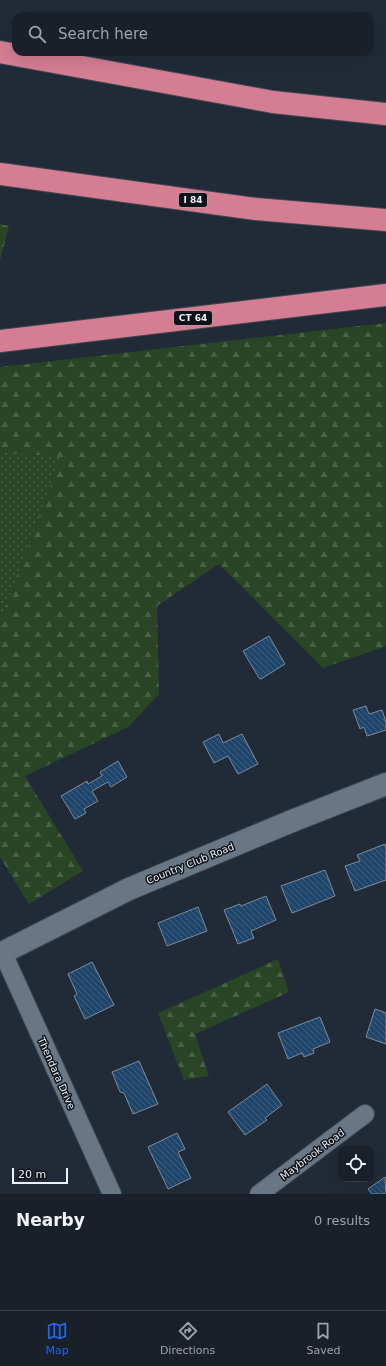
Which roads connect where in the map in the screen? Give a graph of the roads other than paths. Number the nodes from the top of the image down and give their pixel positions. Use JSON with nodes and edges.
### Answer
{"nodes":[{"id":1,"x":0,"y":52,"type":"edge"},
{"id":2,"x":12,"y":54,"type":"edge"},
{"id":3,"x":22,"y":56,"type":"edge"},
{"id":4,"x":0,"y":58,"type":"edge"},
{"id":5,"x":127,"y":75,"type":"junction"},
{"id":6,"x":386,"y":114,"type":"edge"},
{"id":7,"x":0,"y":174,"type":"edge"},
{"id":8,"x":386,"y":220,"type":"edge"},
{"id":9,"x":386,"y":295,"type":"edge"},
{"id":10,"x":0,"y":341,"type":"edge"},
{"id":11,"x":386,"y":784,"type":"edge"},
{"id":12,"x":1,"y":954,"type":"edge"},
{"id":13,"x":365,"y":1114,"type":"dead end"},
{"id":14,"x":112,"y":1194,"type":"edge"},
{"id":15,"x":259,"y":1194,"type":"edge"}],
"edges":[{"from":1,"to":2,"type":"highway"},
{"from":3,"to":5,"type":"highway"},
{"from":4,"to":5,"type":"highway"},
{"from":5,"to":6,"type":"highway"},
{"from":7,"to":8,"type":"highway","number":"I 84"},
{"from":9,"to":10,"type":"highway","number":"CT 64"},
{"from":11,"to":12,"type":"street","name":"Country Club Road"},
{"from":12,"to":14,"type":"street","name":"Thendara Drive"},
{"from":13,"to":15,"type":"street","name":"Maybrook Road"}]}
